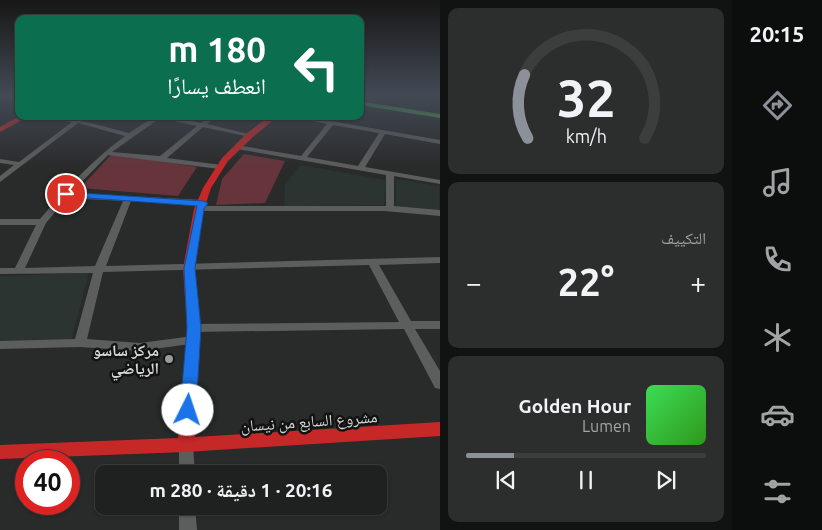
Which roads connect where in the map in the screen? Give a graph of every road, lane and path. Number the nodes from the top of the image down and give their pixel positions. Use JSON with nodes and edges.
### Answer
{"nodes":[{"id":1,"x":19,"y":120,"type":"edge"},
{"id":2,"x":69,"y":120,"type":"edge"},
{"id":3,"x":153,"y":120,"type":"edge"},
{"id":4,"x":180,"y":120,"type":"edge"},
{"id":5,"x":208,"y":120,"type":"edge"},
{"id":6,"x":269,"y":120,"type":"edge"},
{"id":7,"x":310,"y":120,"type":"edge"},
{"id":8,"x":76,"y":121,"type":"junction"},
{"id":9,"x":202,"y":124,"type":"junction"},
{"id":10,"x":331,"y":124,"type":"junction"},
{"id":11,"x":0,"y":130,"type":"edge"},
{"id":12,"x":383,"y":133,"type":"junction"},
{"id":13,"x":250,"y":134,"type":"junction"},
{"id":14,"x":130,"y":135,"type":"junction"},
{"id":15,"x":440,"y":142,"type":"edge"},
{"id":16,"x":237,"y":148,"type":"junction"},
{"id":17,"x":106,"y":153,"type":"junction"},
{"id":18,"x":159,"y":159,"type":"junction"},
{"id":19,"x":302,"y":160,"type":"junction"},
{"id":20,"x":0,"y":161,"type":"edge"},
{"id":21,"x":20,"y":164,"type":"junction"},
{"id":22,"x":220,"y":167,"type":"junction"},
{"id":23,"x":360,"y":169,"type":"junction"},
{"id":24,"x":390,"y":174,"type":"junction"},
{"id":25,"x":0,"y":180,"type":"edge"},
{"id":26,"x":440,"y":182,"type":"edge"},
{"id":27,"x":66,"y":194,"type":"junction"},
{"id":28,"x":128,"y":199,"type":"junction"},
{"id":29,"x":201,"y":206,"type":"junction"},
{"id":30,"x":390,"y":209,"type":"junction"},
{"id":31,"x":440,"y":213,"type":"edge"},
{"id":32,"x":0,"y":222,"type":"edge"},
{"id":33,"x":42,"y":222,"type":"junction"},
{"id":34,"x":440,"y":260,"type":"edge"},
{"id":35,"x":372,"y":262,"type":"junction"},
{"id":36,"x":189,"y":268,"type":"junction"},
{"id":37,"x":99,"y":270,"type":"junction"},
{"id":38,"x":0,"y":271,"type":"edge"},
{"id":39,"x":18,"y":271,"type":"junction"},
{"id":40,"x":408,"y":325,"type":"junction"},
{"id":41,"x":440,"y":325,"type":"edge"},
{"id":42,"x":194,"y":334,"type":"junction"},
{"id":43,"x":80,"y":343,"type":"junction"},
{"id":44,"x":0,"y":345,"type":"edge"},
{"id":45,"x":440,"y":384,"type":"edge"},
{"id":46,"x":440,"y":429,"type":"edge"},
{"id":47,"x":186,"y":445,"type":"junction"},
{"id":48,"x":0,"y":452,"type":"edge"},
{"id":49,"x":186,"y":465,"type":"edge"},
{"id":50,"x":187,"y":515,"type":"edge"},
{"id":51,"x":188,"y":530,"type":"edge"}],
"edges":[{"from":1,"to":11,"type":"street"},
{"from":2,"to":8,"type":"street"},
{"from":3,"to":14,"type":"street"},
{"from":4,"to":9,"type":"street"},
{"from":5,"to":9,"type":"street"},
{"from":6,"to":13,"type":"street"},
{"from":7,"to":10,"type":"street"},
{"from":8,"to":14,"type":"street"},
{"from":8,"to":21,"type":"street"},
{"from":9,"to":13,"type":"street"},
{"from":9,"to":18,"type":"street"},
{"from":10,"to":12,"type":"street"},
{"from":10,"to":19,"type":"street"},
{"from":12,"to":15,"type":"street"},
{"from":12,"to":23,"type":"street"},
{"from":13,"to":16,"type":"street"},
{"from":14,"to":17,"type":"street"},
{"from":16,"to":19,"type":"street"},
{"from":16,"to":22,"type":"street"},
{"from":17,"to":18,"type":"street"},
{"from":17,"to":27,"type":"street"},
{"from":18,"to":22,"type":"street"},
{"from":19,"to":23,"type":"street"},
{"from":20,"to":21,"type":"street"},
{"from":21,"to":25,"type":"street"},
{"from":22,"to":29,"type":"street"},
{"from":23,"to":24,"type":"street"},
{"from":24,"to":26,"type":"street"},
{"from":24,"to":30,"type":"street"},
{"from":27,"to":28,"type":"street"},
{"from":27,"to":33,"type":"street"},
{"from":28,"to":29,"type":"street"},
{"from":28,"to":37,"type":"street"},
{"from":29,"to":30,"type":"street"},
{"from":29,"to":36,"type":"street"},
{"from":30,"to":31,"type":"street"},
{"from":32,"to":33,"type":"street"},
{"from":33,"to":39,"type":"street"},
{"from":34,"to":35,"type":"street"},
{"from":35,"to":36,"type":"street"},
{"from":35,"to":40,"type":"street"},
{"from":36,"to":37,"type":"street"},
{"from":36,"to":42,"type":"street"},
{"from":37,"to":39,"type":"street"},
{"from":37,"to":43,"type":"street"},
{"from":38,"to":39,"type":"street"},
{"from":40,"to":41,"type":"street"},
{"from":40,"to":42,"type":"street"},
{"from":40,"to":45,"type":"street"},
{"from":42,"to":43,"type":"street"},
{"from":42,"to":47,"type":"street"},
{"from":43,"to":44,"type":"street"},
{"from":46,"to":47,"type":"street","name":"مشروع السابع من نيسان"},
{"from":47,"to":48,"type":"street","name":"مشروع السابع من نيسان"},
{"from":47,"to":49,"type":"street"},
{"from":50,"to":51,"type":"street"}]}
